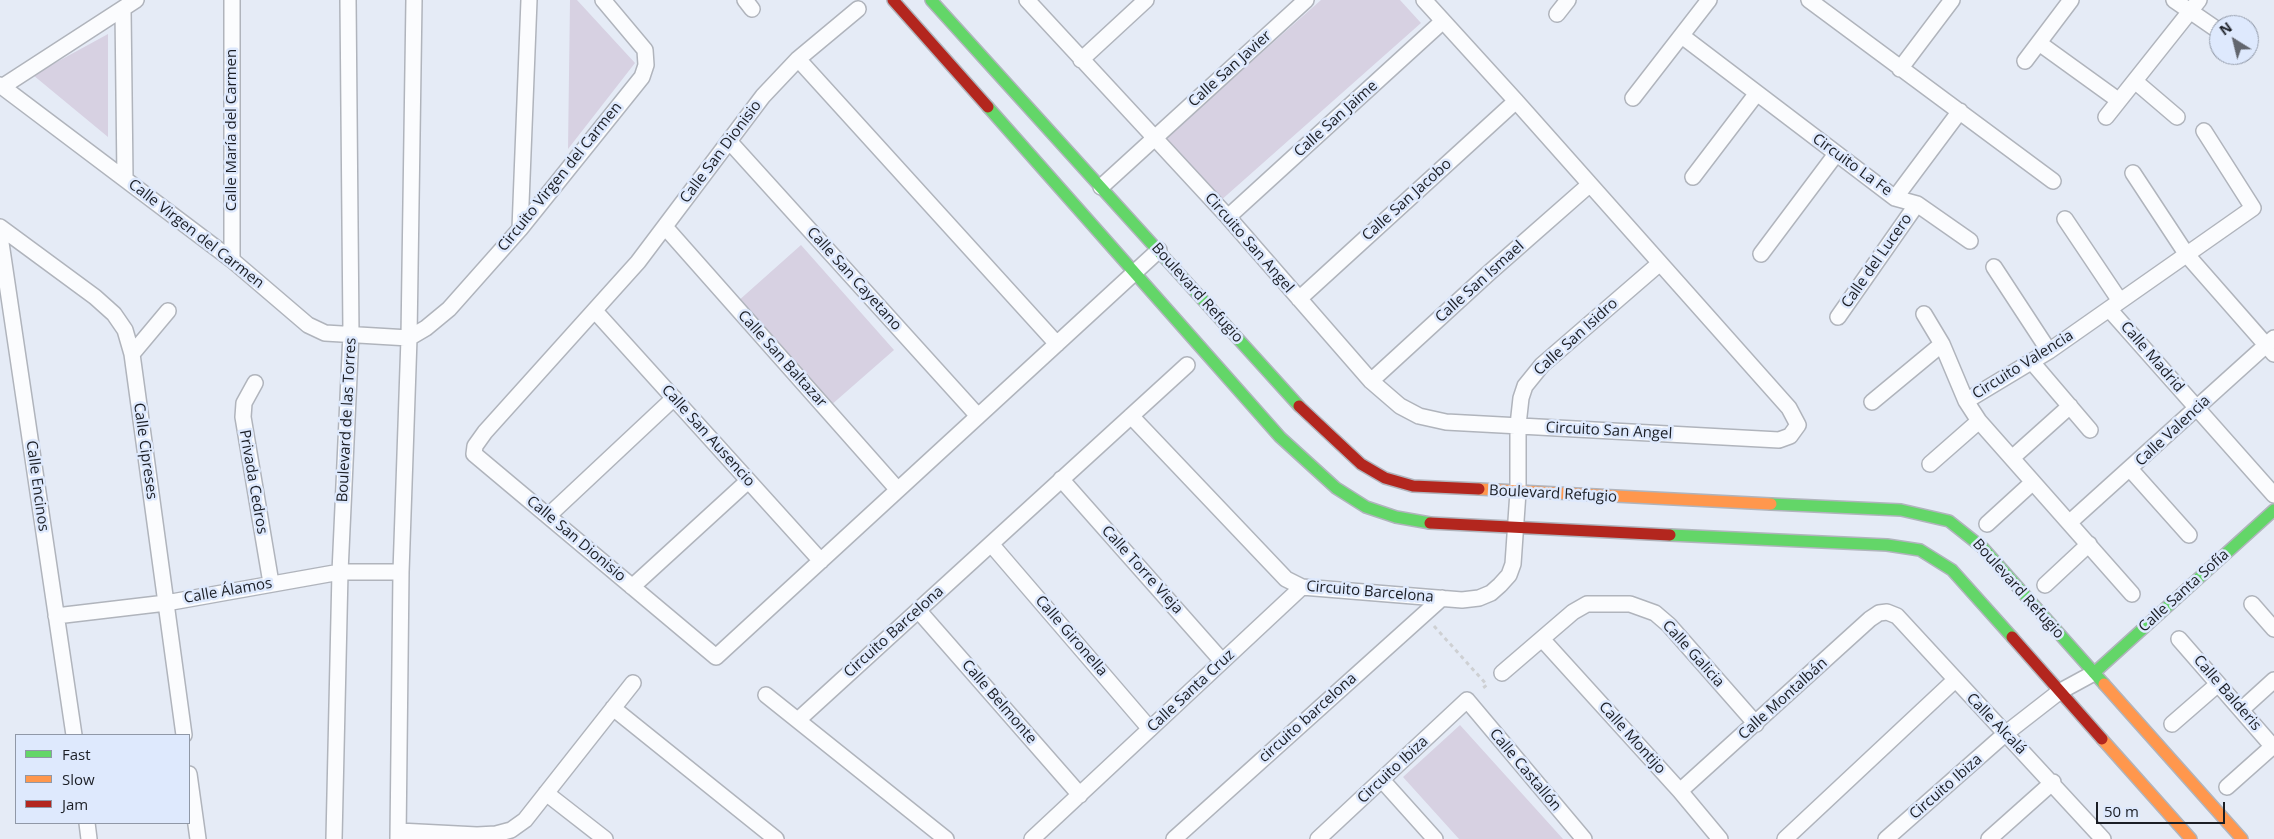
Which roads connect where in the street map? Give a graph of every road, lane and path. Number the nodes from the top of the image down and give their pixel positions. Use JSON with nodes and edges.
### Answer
{"nodes":[{"id":1,"x":136,"y":0,"type":"edge"},
{"id":2,"x":232,"y":0,"type":"edge"},
{"id":3,"x":348,"y":0,"type":"edge"},
{"id":4,"x":414,"y":0,"type":"edge"},
{"id":5,"x":528,"y":0,"type":"edge"},
{"id":6,"x":603,"y":0,"type":"edge"},
{"id":7,"x":893,"y":0,"type":"edge"},
{"id":8,"x":931,"y":0,"type":"edge"},
{"id":9,"x":1027,"y":0,"type":"edge"},
{"id":10,"x":1146,"y":0,"type":"edge"},
{"id":11,"x":1306,"y":0,"type":"edge"},
{"id":12,"x":1424,"y":0,"type":"edge"},
{"id":13,"x":1568,"y":0,"type":"edge"},
{"id":14,"x":1709,"y":0,"type":"edge"},
{"id":15,"x":1809,"y":0,"type":"edge"},
{"id":16,"x":1952,"y":0,"type":"edge"},
{"id":17,"x":2071,"y":0,"type":"edge"},
{"id":18,"x":2174,"y":0,"type":"edge"},
{"id":19,"x":2194,"y":6,"type":"edge"},
{"id":20,"x":123,"y":8,"type":"junction"},
{"id":21,"x":858,"y":9,"type":"dead end"},
{"id":22,"x":1558,"y":14,"type":"dead end"},
{"id":23,"x":1443,"y":21,"type":"junction"},
{"id":24,"x":2209,"y":21,"type":"edge"},
{"id":25,"x":1682,"y":36,"type":"junction"},
{"id":26,"x":2039,"y":43,"type":"junction"},
{"id":27,"x":798,"y":59,"type":"junction"},
{"id":28,"x":1080,"y":60,"type":"junction"},
{"id":29,"x":2025,"y":61,"type":"dead end"},
{"id":30,"x":1900,"y":69,"type":"junction"},
{"id":31,"x":2136,"y":82,"type":"junction"},
{"id":32,"x":1,"y":86,"type":"edge"},
{"id":33,"x":1756,"y":93,"type":"junction"},
{"id":34,"x":1633,"y":98,"type":"dead end"},
{"id":35,"x":2118,"y":100,"type":"junction"},
{"id":36,"x":1516,"y":101,"type":"junction"},
{"id":37,"x":1960,"y":110,"type":"junction"},
{"id":38,"x":2106,"y":117,"type":"dead end"},
{"id":39,"x":2177,"y":117,"type":"dead end"},
{"id":40,"x":2204,"y":131,"type":"dead end"},
{"id":41,"x":1154,"y":138,"type":"junction"},
{"id":42,"x":729,"y":141,"type":"junction"},
{"id":43,"x":1836,"y":154,"type":"junction"},
{"id":44,"x":2132,"y":173,"type":"dead end"},
{"id":45,"x":125,"y":178,"type":"junction"},
{"id":46,"x":1693,"y":178,"type":"dead end"},
{"id":47,"x":2053,"y":181,"type":"dead end"},
{"id":48,"x":1589,"y":185,"type":"junction"},
{"id":49,"x":1101,"y":187,"type":"junction"},
{"id":50,"x":1895,"y":198,"type":"junction"},
{"id":51,"x":1917,"y":204,"type":"junction"},
{"id":52,"x":1228,"y":218,"type":"junction"},
{"id":53,"x":2065,"y":219,"type":"dead end"},
{"id":54,"x":0,"y":227,"type":"edge"},
{"id":55,"x":666,"y":228,"type":"junction"},
{"id":56,"x":520,"y":229,"type":"junction"},
{"id":57,"x":0,"y":236,"type":"edge"},
{"id":58,"x":1970,"y":241,"type":"dead end"},
{"id":59,"x":1159,"y":250,"type":"junction"},
{"id":60,"x":1762,"y":254,"type":"dead end"},
{"id":61,"x":2187,"y":255,"type":"junction"},
{"id":62,"x":232,"y":260,"type":"junction"},
{"id":63,"x":1660,"y":263,"type":"junction"},
{"id":64,"x":1994,"y":267,"type":"dead end"},
{"id":65,"x":1135,"y":272,"type":"junction"},
{"id":66,"x":1298,"y":299,"type":"junction"},
{"id":67,"x":2115,"y":305,"type":"junction"},
{"id":68,"x":168,"y":311,"type":"dead end"},
{"id":69,"x":596,"y":311,"type":"junction"},
{"id":70,"x":1924,"y":314,"type":"dead end"},
{"id":71,"x":1838,"y":317,"type":"dead end"},
{"id":72,"x":351,"y":333,"type":"junction"},
{"id":73,"x":409,"y":338,"type":"junction"},
{"id":74,"x":1057,"y":344,"type":"junction"},
{"id":75,"x":1942,"y":344,"type":"junction"},
{"id":76,"x":2272,"y":345,"type":"edge"},
{"id":77,"x":2049,"y":351,"type":"junction"},
{"id":78,"x":132,"y":354,"type":"junction"},
{"id":79,"x":2032,"y":362,"type":"junction"},
{"id":80,"x":1187,"y":365,"type":"dead end"},
{"id":81,"x":1371,"y":381,"type":"junction"},
{"id":82,"x":255,"y":383,"type":"dead end"},
{"id":83,"x":674,"y":398,"type":"junction"},
{"id":84,"x":1966,"y":401,"type":"junction"},
{"id":85,"x":1872,"y":402,"type":"dead end"},
{"id":86,"x":2070,"y":406,"type":"junction"},
{"id":87,"x":2196,"y":408,"type":"junction"},
{"id":88,"x":978,"y":416,"type":"junction"},
{"id":89,"x":1131,"y":416,"type":"junction"},
{"id":90,"x":1979,"y":421,"type":"junction"},
{"id":91,"x":1518,"y":425,"type":"junction"},
{"id":92,"x":2090,"y":430,"type":"dead end"},
{"id":93,"x":2012,"y":458,"type":"junction"},
{"id":94,"x":1930,"y":464,"type":"dead end"},
{"id":95,"x":2131,"y":470,"type":"junction"},
{"id":96,"x":1061,"y":479,"type":"junction"},
{"id":97,"x":748,"y":481,"type":"junction"},
{"id":98,"x":2033,"y":482,"type":"junction"},
{"id":99,"x":898,"y":490,"type":"junction"},
{"id":100,"x":1518,"y":492,"type":"junction"},
{"id":101,"x":2274,"y":495,"type":"edge"},
{"id":102,"x":2274,"y":510,"type":"edge"},
{"id":103,"x":548,"y":516,"type":"junction"},
{"id":104,"x":2070,"y":522,"type":"junction"},
{"id":105,"x":1987,"y":524,"type":"dead end"},
{"id":106,"x":1516,"y":527,"type":"junction"},
{"id":107,"x":2189,"y":535,"type":"dead end"},
{"id":108,"x":991,"y":544,"type":"junction"},
{"id":109,"x":2089,"y":544,"type":"junction"},
{"id":110,"x":820,"y":561,"type":"junction"},
{"id":111,"x":340,"y":572,"type":"junction"},
{"id":112,"x":401,"y":572,"type":"junction"},
{"id":113,"x":271,"y":583,"type":"junction"},
{"id":114,"x":2046,"y":585,"type":"dead end"},
{"id":115,"x":632,"y":587,"type":"junction"},
{"id":116,"x":1302,"y":587,"type":"junction"},
{"id":117,"x":2132,"y":594,"type":"dead end"},
{"id":118,"x":1442,"y":598,"type":"junction"},
{"id":119,"x":166,"y":603,"type":"junction"},
{"id":120,"x":2252,"y":604,"type":"dead end"},
{"id":121,"x":918,"y":610,"type":"junction"},
{"id":122,"x":1887,"y":612,"type":"joint"},
{"id":123,"x":1424,"y":614,"type":"junction"},
{"id":124,"x":56,"y":616,"type":"junction"},
{"id":125,"x":2274,"y":628,"type":"edge"},
{"id":126,"x":1542,"y":639,"type":"junction"},
{"id":127,"x":2179,"y":639,"type":"dead end"},
{"id":128,"x":1222,"y":661,"type":"junction"},
{"id":129,"x":1502,"y":673,"type":"dead end"},
{"id":130,"x":2094,"y":673,"type":"junction"},
{"id":131,"x":1955,"y":680,"type":"junction"},
{"id":132,"x":2274,"y":680,"type":"edge"},
{"id":133,"x":633,"y":683,"type":"dead end"},
{"id":134,"x":2218,"y":684,"type":"junction"},
{"id":135,"x":2058,"y":692,"type":"junction"},
{"id":136,"x":766,"y":695,"type":"dead end"},
{"id":137,"x":1467,"y":700,"type":"junction"},
{"id":138,"x":613,"y":708,"type":"junction"},
{"id":139,"x":2241,"y":710,"type":"junction"},
{"id":140,"x":798,"y":720,"type":"junction"},
{"id":141,"x":1756,"y":724,"type":"junction"},
{"id":142,"x":2172,"y":724,"type":"dead end"},
{"id":143,"x":1150,"y":729,"type":"junction"},
{"id":144,"x":74,"y":734,"type":"edge"},
{"id":145,"x":184,"y":734,"type":"edge"},
{"id":146,"x":2005,"y":734,"type":"junction"},
{"id":147,"x":2273,"y":747,"type":"edge"},
{"id":148,"x":1382,"y":780,"type":"junction"},
{"id":149,"x":190,"y":781,"type":"edge"},
{"id":150,"x":2053,"y":782,"type":"junction"},
{"id":151,"x":2227,"y":787,"type":"dead end"},
{"id":152,"x":1680,"y":791,"type":"junction"},
{"id":153,"x":546,"y":793,"type":"junction"},
{"id":154,"x":1080,"y":794,"type":"junction"},
{"id":155,"x":87,"y":824,"type":"edge"},
{"id":156,"x":398,"y":835,"type":"edge"},
{"id":157,"x":89,"y":839,"type":"edge"},
{"id":158,"x":198,"y":839,"type":"edge"},
{"id":159,"x":334,"y":839,"type":"edge"},
{"id":160,"x":604,"y":839,"type":"edge"},
{"id":161,"x":776,"y":839,"type":"edge"},
{"id":162,"x":946,"y":839,"type":"edge"},
{"id":163,"x":1032,"y":839,"type":"edge"},
{"id":164,"x":1174,"y":839,"type":"edge"},
{"id":165,"x":1318,"y":839,"type":"edge"},
{"id":166,"x":1435,"y":839,"type":"edge"},
{"id":167,"x":1584,"y":839,"type":"edge"},
{"id":168,"x":1720,"y":839,"type":"edge"},
{"id":169,"x":1784,"y":839,"type":"edge"},
{"id":170,"x":1886,"y":839,"type":"edge"},
{"id":171,"x":1989,"y":839,"type":"edge"},
{"id":172,"x":2103,"y":839,"type":"edge"},
{"id":173,"x":2191,"y":839,"type":"edge"},
{"id":174,"x":2242,"y":839,"type":"edge"}],
"edges":[{"from":1,"to":20,"type":"street"},
{"from":2,"to":62,"type":"street","name":"Calle María del Carmen"},
{"from":3,"to":72,"type":"street","name":"Boulevard de las Torres"},
{"from":4,"to":73,"type":"street"},
{"from":5,"to":56,"type":"street"},
{"from":6,"to":56,"type":"street","name":"Circuito Virgen del Carmen"},
{"from":7,"to":65,"type":"street"},
{"from":8,"to":49,"type":"street","name":"Boulevard Refugio"},
{"from":9,"to":28,"type":"street","name":"Circuito San Angel"},
{"from":10,"to":28,"type":"street"},
{"from":11,"to":41,"type":"street","name":"Calle San Javier"},
{"from":12,"to":23,"type":"street","name":"Circuito San Angel"},
{"from":13,"to":22,"type":"street"},
{"from":14,"to":25,"type":"street"},
{"from":15,"to":30,"type":"street"},
{"from":16,"to":30,"type":"street"},
{"from":17,"to":26,"type":"street"},
{"from":18,"to":19,"type":"street"},
{"from":19,"to":24,"type":"street"},
{"from":19,"to":31,"type":"street"},
{"from":20,"to":32,"type":"street"},
{"from":20,"to":45,"type":"street"},
{"from":21,"to":27,"type":"street","name":"Calle San Dionisio"},
{"from":23,"to":36,"type":"street","name":"Circuito San Angel"},
{"from":23,"to":52,"type":"street","name":"Calle San Jaime"},
{"from":25,"to":33,"type":"street","name":"Circuito La Fe"},
{"from":25,"to":34,"type":"street"},
{"from":26,"to":29,"type":"street"},
{"from":26,"to":35,"type":"street"},
{"from":27,"to":42,"type":"street","name":"Calle San Dionisio"},
{"from":27,"to":74,"type":"street"},
{"from":28,"to":41,"type":"street","name":"Circuito San Angel"},
{"from":30,"to":37,"type":"street"},
{"from":31,"to":35,"type":"street"},
{"from":31,"to":39,"type":"street"},
{"from":32,"to":45,"type":"street","name":"Calle Virgen del Carmen"},
{"from":33,"to":43,"type":"street","name":"Circuito La Fe"},
{"from":33,"to":46,"type":"street"},
{"from":35,"to":38,"type":"street"},
{"from":36,"to":48,"type":"street","name":"Circuito San Angel"},
{"from":36,"to":66,"type":"street","name":"Calle San Jacobo"},
{"from":37,"to":47,"type":"street"},
{"from":37,"to":50,"type":"street","name":"Circuito La Fe"},
{"from":40,"to":61,"type":"street","name":"Circuito Valencia"},
{"from":41,"to":49,"type":"street","name":"Calle San Javier"},
{"from":41,"to":52,"type":"street","name":"Circuito San Angel"},
{"from":42,"to":55,"type":"street","name":"Calle San Dionisio"},
{"from":42,"to":88,"type":"street","name":"Calle San Cayetano"},
{"from":43,"to":50,"type":"street","name":"Circuito La Fe"},
{"from":43,"to":60,"type":"street"},
{"from":44,"to":61,"type":"street"},
{"from":45,"to":62,"type":"street","name":"Calle Virgen del Carmen"},
{"from":48,"to":63,"type":"street","name":"Circuito San Angel"},
{"from":48,"to":81,"type":"street","name":"Calle San Ismael"},
{"from":49,"to":59,"type":"street","name":"Boulevard Refugio"},
{"from":50,"to":51,"type":"street"},
{"from":51,"to":58,"type":"street"},
{"from":51,"to":71,"type":"street","name":"Calle del Lucero"},
{"from":52,"to":66,"type":"street","name":"Circuito San Angel"},
{"from":53,"to":67,"type":"street","name":"Calle Madrid"},
{"from":54,"to":78,"type":"street","name":"Calle Cipreses"},
{"from":55,"to":69,"type":"street","name":"Calle San Dionisio"},
{"from":55,"to":99,"type":"street","name":"Calle San Baltazar"},
{"from":56,"to":73,"type":"street","name":"Circuito Virgen del Carmen"},
{"from":57,"to":124,"type":"street","name":"Calle Encinos"},
{"from":59,"to":65,"type":"street","name":"Calle San Dionisio"},
{"from":59,"to":100,"type":"street","name":"Boulevard Refugio"},
{"from":61,"to":67,"type":"street","name":"Circuito Valencia"},
{"from":61,"to":76,"type":"street"},
{"from":62,"to":72,"type":"street","name":"Calle Virgen del Carmen"},
{"from":63,"to":91,"type":"street","name":"Calle San Isidro"},
{"from":63,"to":91,"type":"street","name":"Circuito San Angel"},
{"from":64,"to":77,"type":"street"},
{"from":65,"to":74,"type":"street","name":"Calle San Dionisio"},
{"from":65,"to":106,"type":"street"},
{"from":66,"to":81,"type":"street","name":"Circuito San Angel"},
{"from":67,"to":77,"type":"street","name":"Circuito Valencia"},
{"from":67,"to":87,"type":"street","name":"Calle Madrid"},
{"from":68,"to":78,"type":"street"},
{"from":69,"to":83,"type":"street","name":"Calle San Ausencio"},
{"from":69,"to":103,"type":"street","name":"Calle San Dionisio"},
{"from":70,"to":75,"type":"street"},
{"from":72,"to":73,"type":"street","name":"Calle Virgen del Carmen"},
{"from":72,"to":111,"type":"street","name":"Boulevard de las Torres"},
{"from":73,"to":112,"type":"street"},
{"from":74,"to":88,"type":"street","name":"Calle San Dionisio"},
{"from":75,"to":84,"type":"street"},
{"from":75,"to":85,"type":"street"},
{"from":76,"to":87,"type":"street","name":"Calle Valencia"},
{"from":77,"to":79,"type":"street","name":"Circuito Valencia"},
{"from":78,"to":119,"type":"street","name":"Calle Cipreses"},
{"from":79,"to":84,"type":"street","name":"Circuito Valencia"},
{"from":79,"to":86,"type":"street"},
{"from":80,"to":89,"type":"street","name":"Circuito Barcelona"},
{"from":81,"to":91,"type":"street","name":"Circuito San Angel"},
{"from":82,"to":113,"type":"street","name":"Privada Cedros"},
{"from":83,"to":97,"type":"street","name":"Calle San Ausencio"},
{"from":83,"to":103,"type":"street"},
{"from":84,"to":90,"type":"street","name":"Circuito Valencia"},
{"from":86,"to":92,"type":"street"},
{"from":86,"to":93,"type":"street"},
{"from":87,"to":95,"type":"street","name":"Calle Valencia"},
{"from":87,"to":101,"type":"street","name":"Calle Madrid"},
{"from":88,"to":99,"type":"street","name":"Calle San Dionisio"},
{"from":89,"to":96,"type":"street","name":"Circuito Barcelona"},
{"from":89,"to":116,"type":"street","name":"Circuito Barcelona"},
{"from":90,"to":93,"type":"street","name":"Circuito Valencia"},
{"from":90,"to":94,"type":"street"},
{"from":91,"to":100,"type":"street"},
{"from":93,"to":98,"type":"street","name":"Circuito Valencia"},
{"from":95,"to":104,"type":"street","name":"Calle Valencia"},
{"from":95,"to":107,"type":"street"},
{"from":96,"to":108,"type":"street","name":"Circuito Barcelona"},
{"from":96,"to":128,"type":"street","name":"Calle Torre Vieja"},
{"from":97,"to":110,"type":"street","name":"Calle San Ausencio"},
{"from":97,"to":115,"type":"street"},
{"from":98,"to":104,"type":"street","name":"Circuito Valencia"},
{"from":98,"to":105,"type":"street"},
{"from":99,"to":110,"type":"street","name":"Calle San Dionisio"},
{"from":100,"to":106,"type":"street"},
{"from":100,"to":130,"type":"street","name":"Boulevard Refugio"},
{"from":102,"to":130,"type":"street","name":"Calle Santa Sofía"},
{"from":103,"to":115,"type":"street","name":"Calle San Dionisio"},
{"from":104,"to":109,"type":"street","name":"Circuito Valencia"},
{"from":106,"to":118,"type":"street","name":"Circuito Barcelona"},
{"from":106,"to":135,"type":"street"},
{"from":108,"to":121,"type":"street","name":"Circuito Barcelona"},
{"from":108,"to":143,"type":"street","name":"Calle Gironella"},
{"from":109,"to":114,"type":"street"},
{"from":109,"to":117,"type":"street","name":"Circuito Valencia"},
{"from":110,"to":115,"type":"street","name":"Calle San Dionisio"},
{"from":111,"to":112,"type":"street","name":"Calle Álamos"},
{"from":111,"to":113,"type":"street","name":"Calle Álamos"},
{"from":111,"to":159,"type":"street","name":"Boulevard de las Torres"},
{"from":112,"to":156,"type":"street"},
{"from":113,"to":119,"type":"street","name":"Calle Álamos"},
{"from":116,"to":118,"type":"street","name":"Circuito Barcelona"},
{"from":116,"to":128,"type":"street","name":"Calle Santa Cruz"},
{"from":118,"to":123,"type":"street","name":"circuito barcelona"},
{"from":119,"to":124,"type":"street","name":"Calle Álamos"},
{"from":119,"to":145,"type":"street","name":"Calle Cipreses"},
{"from":120,"to":125,"type":"street"},
{"from":121,"to":140,"type":"street","name":"Circuito Barcelona"},
{"from":121,"to":154,"type":"street","name":"Calle Belmonte"},
{"from":122,"to":131,"type":"street","name":"Calle Alcalá"},
{"from":122,"to":141,"type":"street","name":"Calle Montalbán"},
{"from":123,"to":137,"type":"path"},
{"from":123,"to":164,"type":"street","name":"circuito barcelona"},
{"from":124,"to":144,"type":"street","name":"Calle Encinos"},
{"from":126,"to":129,"type":"street","name":"Calle Galicia"},
{"from":126,"to":141,"type":"street","name":"Calle Galicia"},
{"from":126,"to":152,"type":"street","name":"Calle Montijo"},
{"from":127,"to":134,"type":"street","name":"Calle Balderis"},
{"from":128,"to":143,"type":"street","name":"Calle Santa Cruz"},
{"from":130,"to":135,"type":"street","name":"Circuito Ibiza"},
{"from":130,"to":174,"type":"street","name":"Boulevard Refugio"},
{"from":131,"to":146,"type":"street","name":"Calle Alcalá"},
{"from":131,"to":169,"type":"street"},
{"from":132,"to":139,"type":"street"},
{"from":133,"to":138,"type":"street"},
{"from":134,"to":139,"type":"street","name":"Calle Balderis"},
{"from":134,"to":142,"type":"street"},
{"from":135,"to":146,"type":"street","name":"Circuito Ibiza"},
{"from":135,"to":173,"type":"street"},
{"from":136,"to":140,"type":"street"},
{"from":137,"to":148,"type":"street","name":"Circuito Ibiza"},
{"from":137,"to":167,"type":"street","name":"Calle Castallón"},
{"from":138,"to":153,"type":"street"},
{"from":138,"to":161,"type":"street"},
{"from":139,"to":147,"type":"street","name":"Calle Balderis"},
{"from":140,"to":162,"type":"street"},
{"from":141,"to":152,"type":"street","name":"Calle Montalbán"},
{"from":143,"to":154,"type":"street","name":"Calle Santa Cruz"},
{"from":146,"to":150,"type":"street","name":"Calle Alcalá"},
{"from":146,"to":170,"type":"street","name":"Circuito Ibiza"},
{"from":147,"to":151,"type":"street"},
{"from":148,"to":165,"type":"street","name":"Circuito Ibiza"},
{"from":148,"to":166,"type":"street"},
{"from":149,"to":158,"type":"street"},
{"from":150,"to":171,"type":"street"},
{"from":150,"to":172,"type":"street","name":"Calle Alcalá"},
{"from":152,"to":168,"type":"street","name":"Calle Montijo"},
{"from":153,"to":156,"type":"street"},
{"from":153,"to":160,"type":"street"},
{"from":154,"to":163,"type":"street"},
{"from":155,"to":157,"type":"street"}]}
